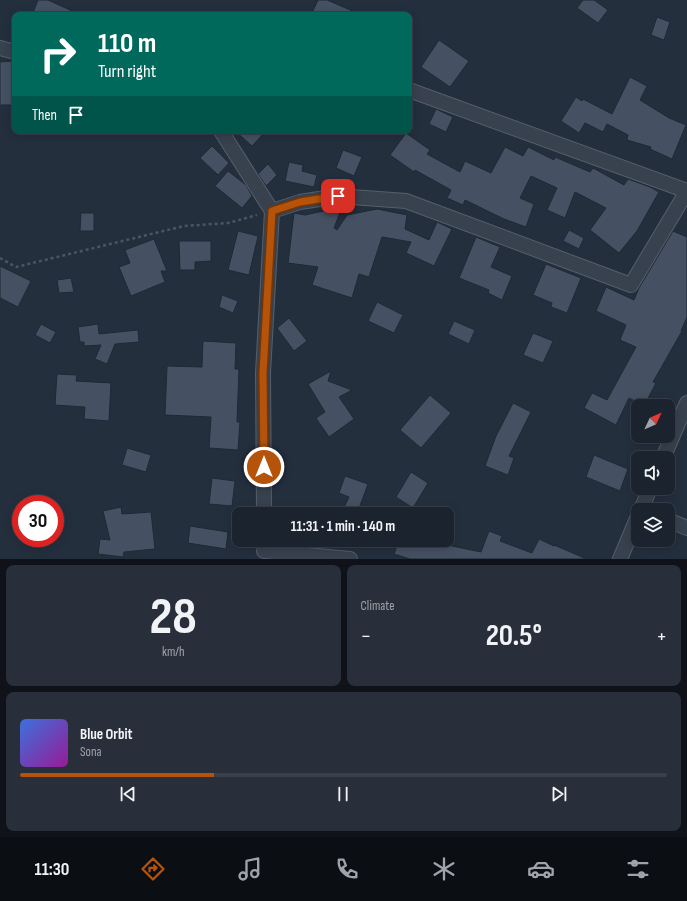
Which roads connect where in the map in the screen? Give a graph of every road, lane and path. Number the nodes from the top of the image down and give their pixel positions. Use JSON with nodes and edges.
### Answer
{"nodes":[{"id":1,"x":0,"y":48,"type":"edge"},
{"id":2,"x":12,"y":51,"type":"edge"},
{"id":3,"x":412,"y":91,"type":"edge"},
{"id":4,"x":222,"y":134,"type":"edge"},
{"id":5,"x":687,"y":191,"type":"edge"},
{"id":6,"x":272,"y":211,"type":"junction"},
{"id":7,"x":0,"y":258,"type":"edge"},
{"id":8,"x":687,"y":403,"type":"edge"},
{"id":9,"x":666,"y":451,"type":"edge"},
{"id":10,"x":264,"y":507,"type":"edge"},
{"id":11,"x":675,"y":523,"type":"edge"},
{"id":12,"x":687,"y":528,"type":"edge"},
{"id":13,"x":631,"y":534,"type":"edge"},
{"id":14,"x":264,"y":550,"type":"edge"},
{"id":15,"x":350,"y":559,"type":"edge"},
{"id":16,"x":620,"y":559,"type":"edge"}],
"edges":[{"from":1,"to":2,"type":"street"},
{"from":3,"to":5,"type":"street"},
{"from":4,"to":6,"type":"street"},
{"from":5,"to":6,"type":"street"},
{"from":6,"to":7,"type":"path"},
{"from":6,"to":10,"type":"street"},
{"from":8,"to":9,"type":"street"},
{"from":11,"to":12,"type":"street"},
{"from":13,"to":16,"type":"street"},
{"from":14,"to":15,"type":"street"}]}
